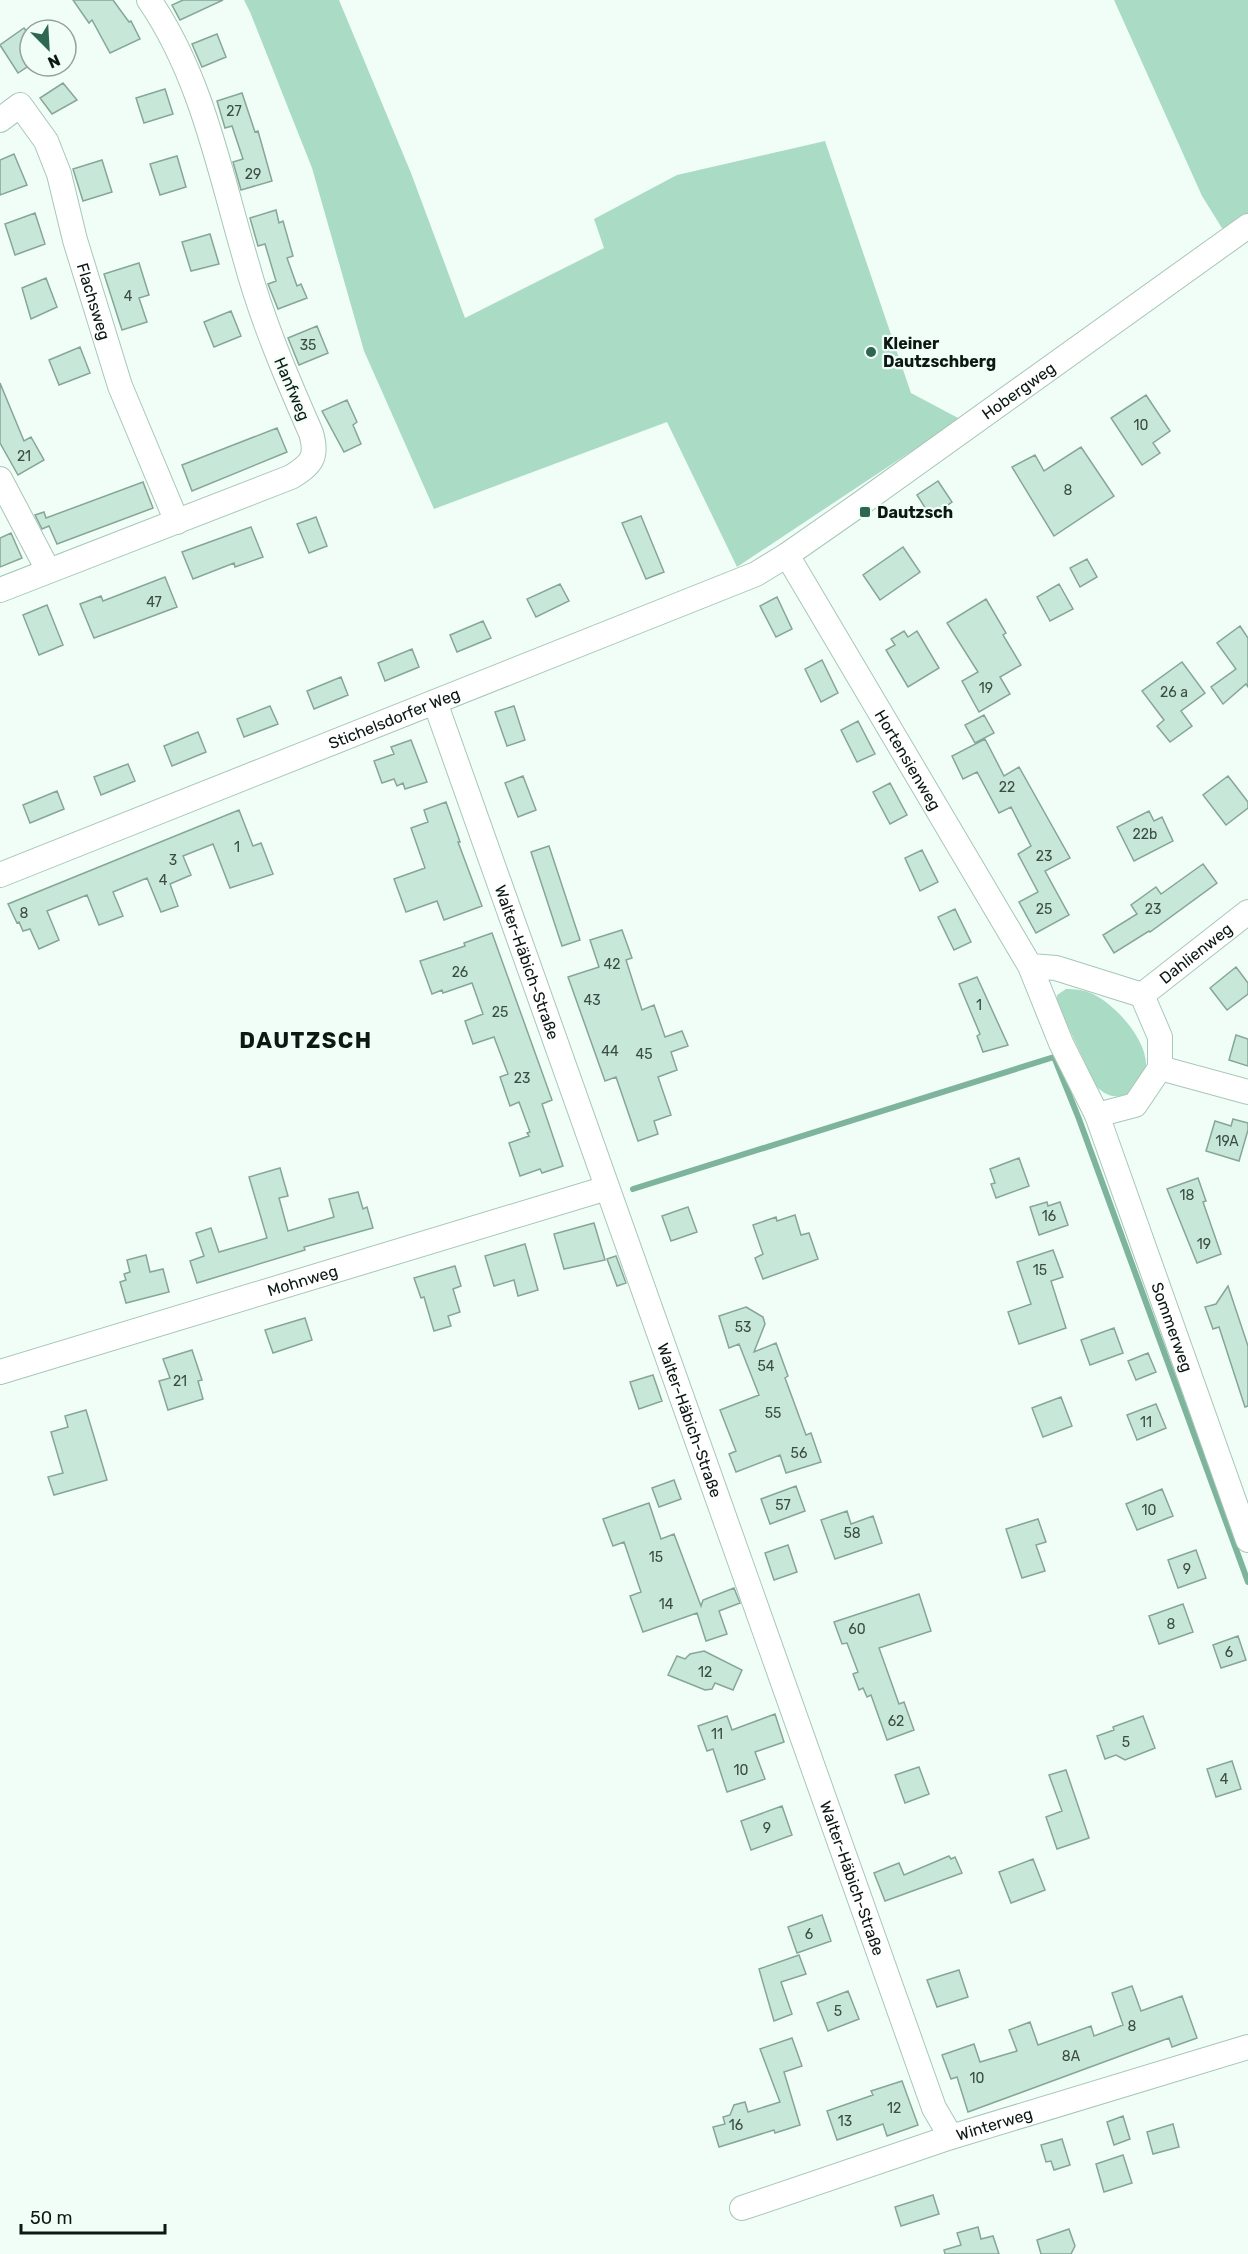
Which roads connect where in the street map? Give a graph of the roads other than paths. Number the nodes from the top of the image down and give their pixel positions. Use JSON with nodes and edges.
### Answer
{"nodes":[{"id":1,"x":149,"y":0,"type":"edge"},
{"id":2,"x":0,"y":120,"type":"edge"},
{"id":3,"x":1248,"y":226,"type":"edge"},
{"id":4,"x":0,"y":479,"type":"edge"},
{"id":5,"x":177,"y":522,"type":"junction"},
{"id":6,"x":788,"y":555,"type":"junction"},
{"id":7,"x":48,"y":570,"type":"junction"},
{"id":8,"x":0,"y":590,"type":"edge"},
{"id":9,"x":435,"y":702,"type":"junction"},
{"id":10,"x":0,"y":875,"type":"edge"},
{"id":11,"x":1248,"y":912,"type":"edge"},
{"id":12,"x":1030,"y":966,"type":"junction"},
{"id":13,"x":1142,"y":995,"type":"junction"},
{"id":14,"x":1160,"y":1068,"type":"junction"},
{"id":15,"x":1248,"y":1092,"type":"edge"},
{"id":16,"x":1097,"y":1115,"type":"junction"},
{"id":17,"x":607,"y":1188,"type":"junction"},
{"id":18,"x":0,"y":1372,"type":"edge"},
{"id":19,"x":1248,"y":1540,"type":"edge"},
{"id":20,"x":1248,"y":2047,"type":"edge"},
{"id":21,"x":951,"y":2137,"type":"junction"},
{"id":22,"x":742,"y":2208,"type":"dead end"}],
"edges":[{"from":1,"to":5,"type":"street","name":"Hanfweg"},
{"from":2,"to":5,"type":"street","name":"Flachsweg"},
{"from":3,"to":6,"type":"street","name":"Hobergweg"},
{"from":4,"to":7,"type":"street"},
{"from":5,"to":7,"type":"street","name":"Hanfweg"},
{"from":6,"to":9,"type":"street","name":"Stichelsdorfer Weg"},
{"from":6,"to":12,"type":"street","name":"Hortensienweg"},
{"from":7,"to":8,"type":"street","name":"Hanfweg"},
{"from":9,"to":10,"type":"street","name":"Stichelsdorfer Weg"},
{"from":9,"to":17,"type":"street","name":"Walter-Häbich-Straße"},
{"from":11,"to":13,"type":"street","name":"Dahlienweg"},
{"from":12,"to":13,"type":"street"},
{"from":12,"to":16,"type":"street","name":"Hortensienweg"},
{"from":13,"to":14,"type":"street"},
{"from":14,"to":15,"type":"street"},
{"from":14,"to":16,"type":"street"},
{"from":16,"to":19,"type":"street","name":"Sommerweg"},
{"from":17,"to":18,"type":"street","name":"Mohnweg"},
{"from":17,"to":21,"type":"street","name":"Walter-Häbich-Straße"},
{"from":20,"to":21,"type":"street","name":"Winterweg"},
{"from":21,"to":22,"type":"street","name":"Winterweg"}]}
